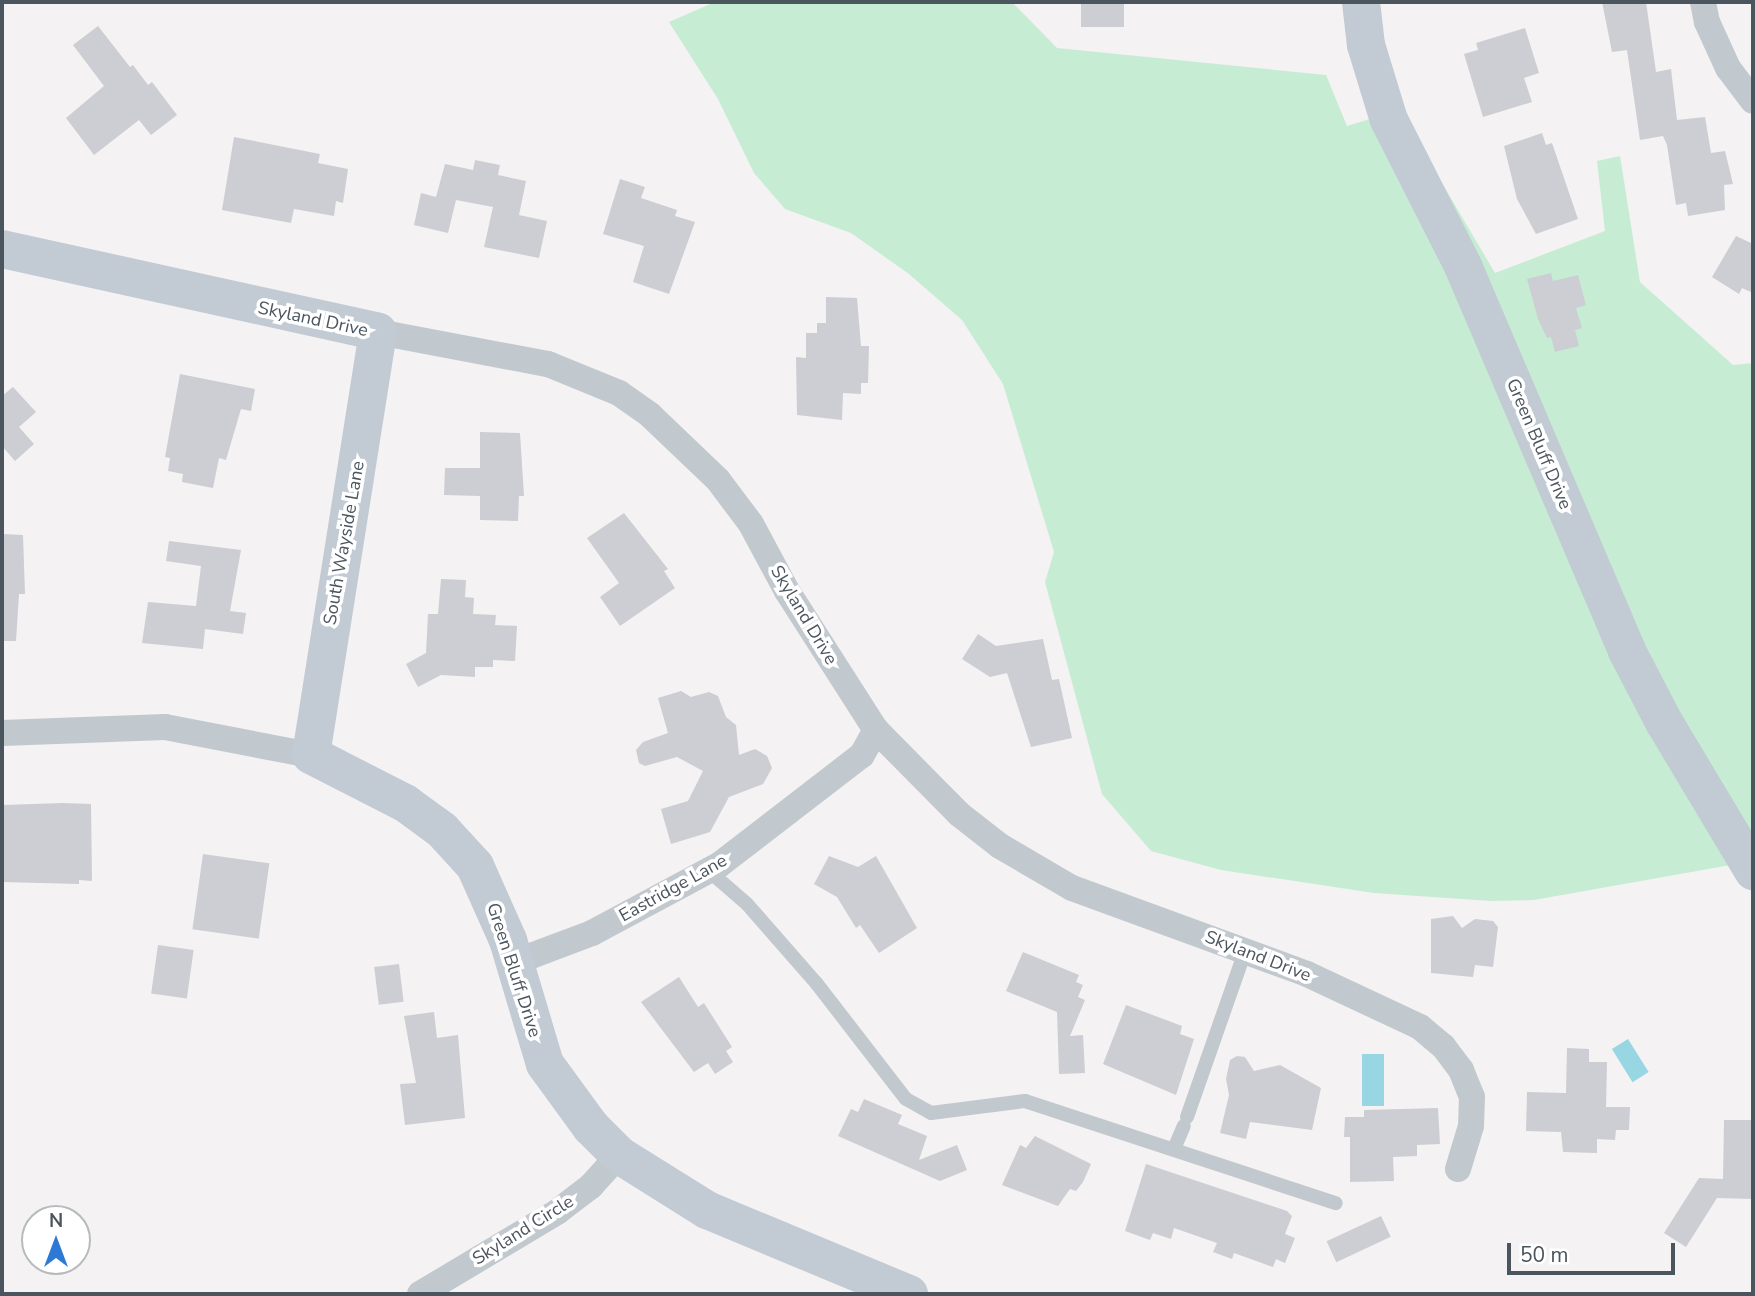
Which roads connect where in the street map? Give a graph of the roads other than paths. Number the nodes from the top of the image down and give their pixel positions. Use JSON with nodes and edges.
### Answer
{"nodes":[{"id":1,"x":1361,"y":2,"type":"edge"},
{"id":2,"x":1703,"y":2,"type":"edge"},
{"id":3,"x":1753,"y":101,"type":"edge"},
{"id":4,"x":2,"y":249,"type":"edge"},
{"id":5,"x":378,"y":332,"type":"junction"},
{"id":6,"x":876,"y":730,"type":"junction"},
{"id":7,"x":2,"y":733,"type":"edge"},
{"id":8,"x":312,"y":755,"type":"junction"},
{"id":9,"x":709,"y":871,"type":"junction"},
{"id":10,"x":1753,"y":871,"type":"edge"},
{"id":11,"x":1245,"y":951,"type":"junction"},
{"id":12,"x":515,"y":962,"type":"junction"},
{"id":13,"x":1174,"y":1149,"type":"junction"},
{"id":14,"x":619,"y":1155,"type":"junction"},
{"id":15,"x":1458,"y":1169,"type":"dead end"},
{"id":16,"x":1336,"y":1203,"type":"dead end"},
{"id":17,"x":420,"y":1294,"type":"edge"},
{"id":18,"x":909,"y":1294,"type":"edge"}],
"edges":[{"from":1,"to":10,"type":"street","name":"Green Bluff Drive"},
{"from":2,"to":3,"type":"street"},
{"from":4,"to":5,"type":"street","name":"Skyland Drive"},
{"from":5,"to":6,"type":"street","name":"Skyland Drive"},
{"from":5,"to":8,"type":"street","name":"South Wayside Lane"},
{"from":6,"to":9,"type":"street","name":"Eastridge Lane"},
{"from":6,"to":11,"type":"street","name":"Skyland Drive"},
{"from":7,"to":8,"type":"street","name":"Green Bluff Drive"},
{"from":8,"to":12,"type":"street","name":"Green Bluff Drive"},
{"from":9,"to":12,"type":"street","name":"Eastridge Lane"},
{"from":9,"to":13,"type":"lane"},
{"from":11,"to":13,"type":"lane"},
{"from":11,"to":15,"type":"street","name":"Skyland Drive"},
{"from":12,"to":14,"type":"street","name":"Green Bluff Drive"},
{"from":13,"to":16,"type":"lane"},
{"from":14,"to":17,"type":"street","name":"Skyland Circle"},
{"from":14,"to":18,"type":"street","name":"Green Bluff Drive"}]}
